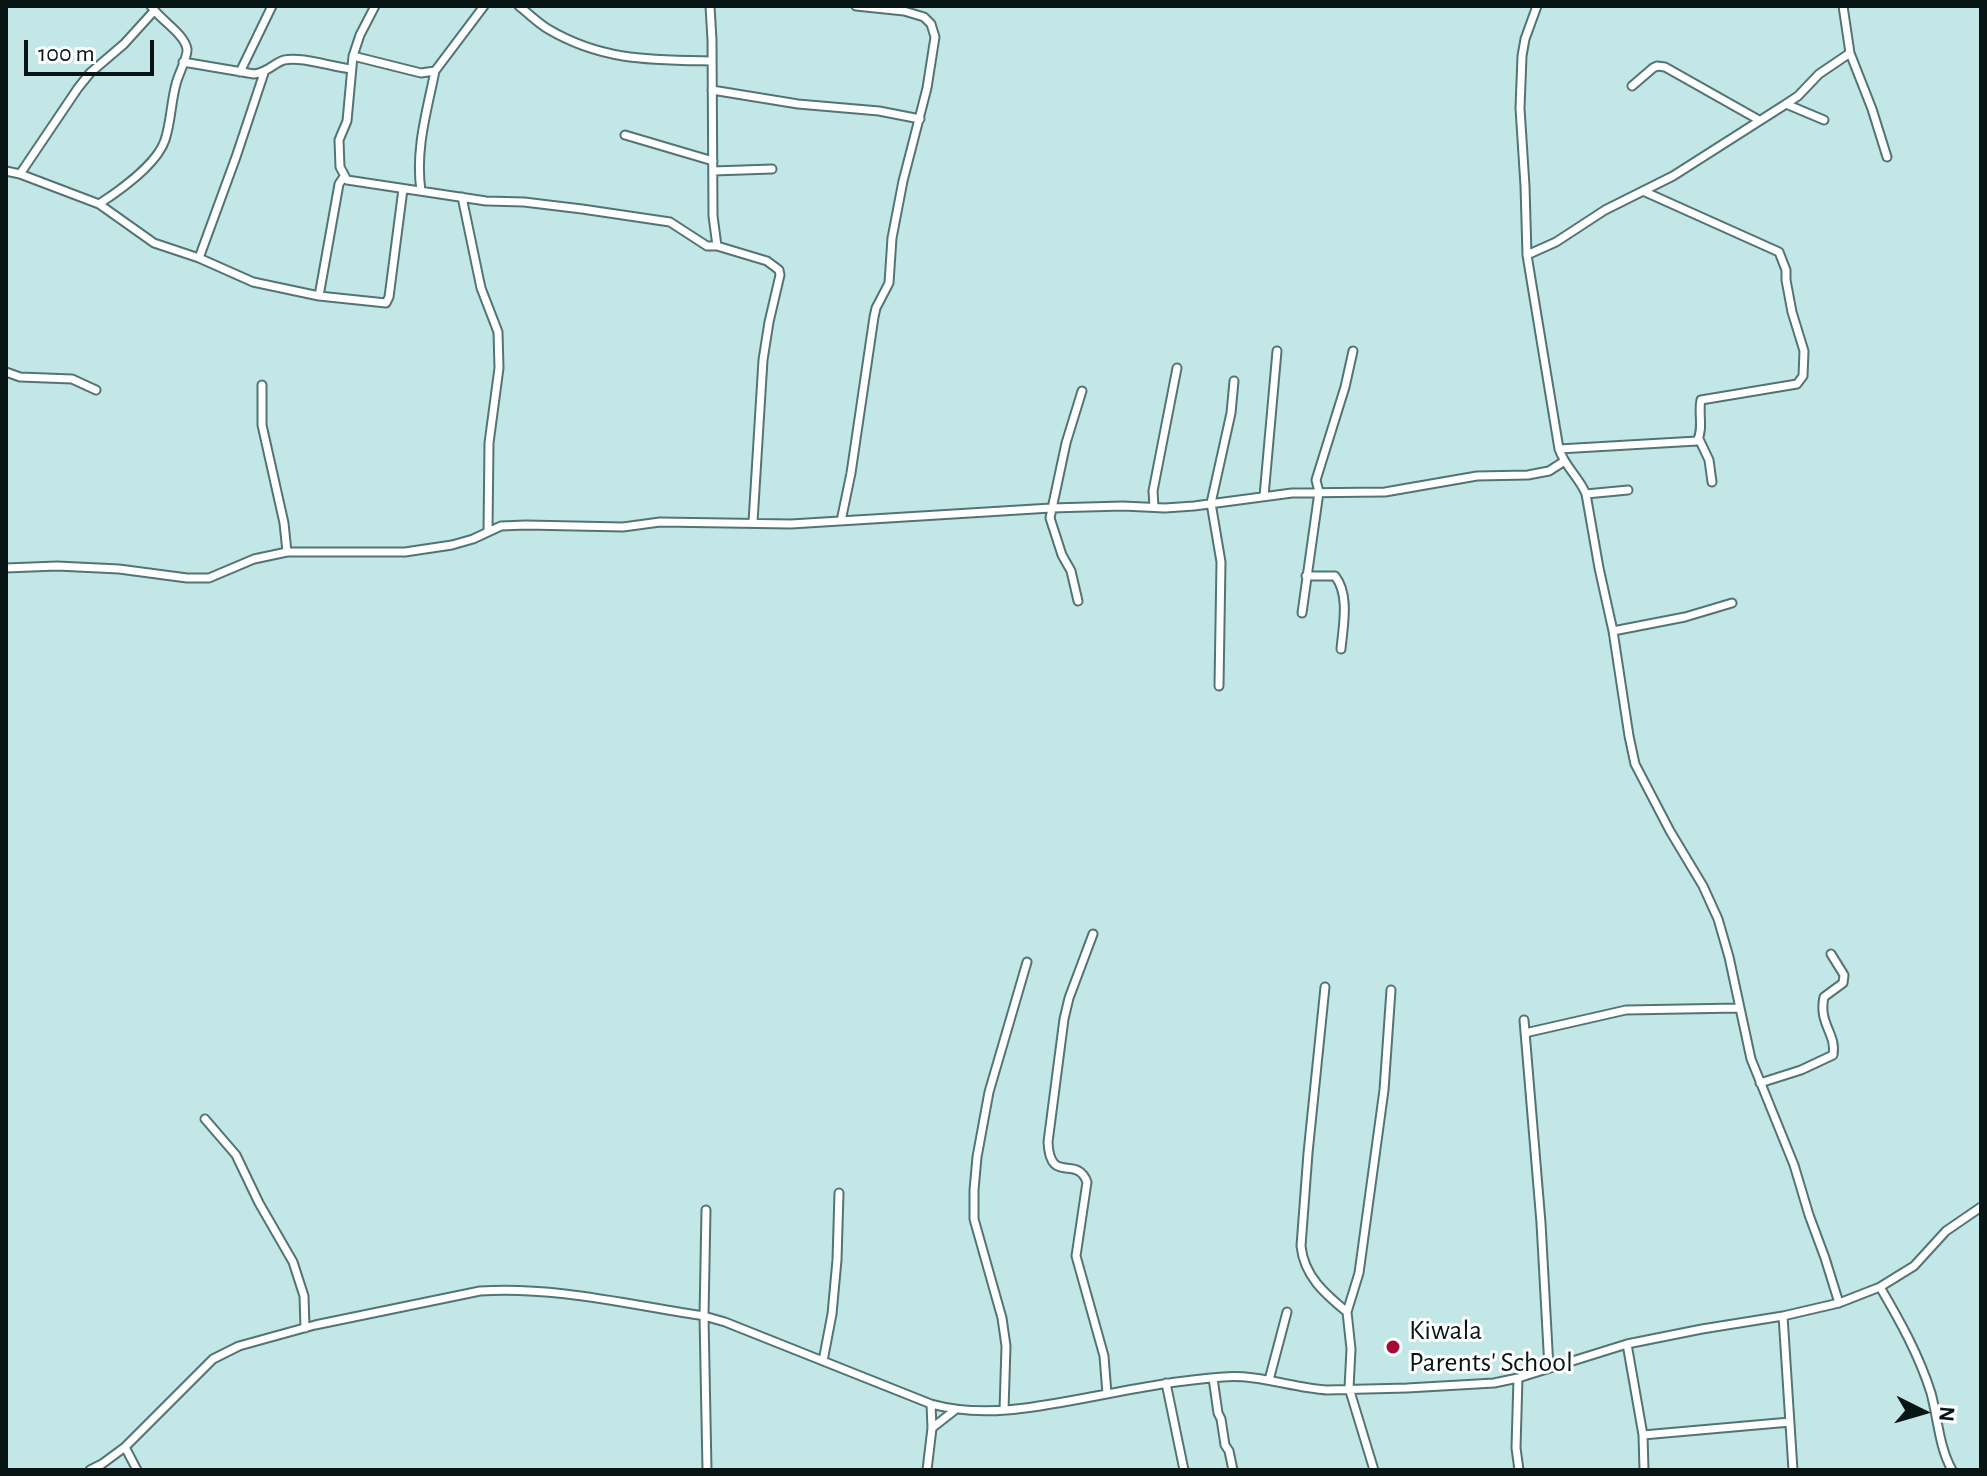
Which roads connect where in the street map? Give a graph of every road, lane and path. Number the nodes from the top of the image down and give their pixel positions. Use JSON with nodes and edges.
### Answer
{"nodes":[{"id":1,"x":272,"y":6,"type":"edge"},
{"id":2,"x":375,"y":6,"type":"edge"},
{"id":3,"x":484,"y":6,"type":"edge"},
{"id":4,"x":519,"y":6,"type":"edge"},
{"id":5,"x":710,"y":6,"type":"edge"},
{"id":6,"x":856,"y":6,"type":"edge"},
{"id":7,"x":1537,"y":6,"type":"edge"},
{"id":8,"x":1843,"y":6,"type":"edge"},
{"id":9,"x":153,"y":9,"type":"edge"},
{"id":10,"x":1850,"y":53,"type":"junction"},
{"id":11,"x":353,"y":56,"type":"junction"},
{"id":12,"x":711,"y":61,"type":"junction"},
{"id":13,"x":183,"y":62,"type":"junction"},
{"id":14,"x":351,"y":69,"type":"junction"},
{"id":15,"x":435,"y":71,"type":"junction"},
{"id":16,"x":240,"y":72,"type":"junction"},
{"id":17,"x":264,"y":73,"type":"junction"},
{"id":18,"x":1632,"y":86,"type":"dead end"},
{"id":19,"x":712,"y":90,"type":"junction"},
{"id":20,"x":1786,"y":104,"type":"junction"},
{"id":21,"x":920,"y":119,"type":"junction"},
{"id":22,"x":1759,"y":120,"type":"junction"},
{"id":23,"x":1824,"y":120,"type":"dead end"},
{"id":24,"x":625,"y":135,"type":"dead end"},
{"id":25,"x":1887,"y":157,"type":"dead end"},
{"id":26,"x":713,"y":161,"type":"junction"},
{"id":27,"x":772,"y":169,"type":"dead end"},
{"id":28,"x":6,"y":171,"type":"edge"},
{"id":29,"x":713,"y":171,"type":"junction"},
{"id":30,"x":20,"y":174,"type":"junction"},
{"id":31,"x":345,"y":178,"type":"junction"},
{"id":32,"x":403,"y":189,"type":"junction"},
{"id":33,"x":421,"y":191,"type":"junction"},
{"id":34,"x":1643,"y":191,"type":"junction"},
{"id":35,"x":462,"y":197,"type":"junction"},
{"id":36,"x":99,"y":204,"type":"junction"},
{"id":37,"x":717,"y":246,"type":"junction"},
{"id":38,"x":1527,"y":255,"type":"junction"},
{"id":39,"x":199,"y":258,"type":"junction"},
{"id":40,"x":319,"y":296,"type":"junction"},
{"id":41,"x":1277,"y":351,"type":"dead end"},
{"id":42,"x":1353,"y":351,"type":"dead end"},
{"id":43,"x":1177,"y":368,"type":"dead end"},
{"id":44,"x":6,"y":372,"type":"edge"},
{"id":45,"x":1234,"y":381,"type":"dead end"},
{"id":46,"x":262,"y":385,"type":"dead end"},
{"id":47,"x":96,"y":390,"type":"dead end"},
{"id":48,"x":1082,"y":391,"type":"dead end"},
{"id":49,"x":1699,"y":439,"type":"junction"},
{"id":50,"x":1559,"y":449,"type":"junction"},
{"id":51,"x":1563,"y":462,"type":"junction"},
{"id":52,"x":1712,"y":482,"type":"dead end"},
{"id":53,"x":1628,"y":490,"type":"dead end"},
{"id":54,"x":1319,"y":492,"type":"junction"},
{"id":55,"x":1586,"y":494,"type":"junction"},
{"id":56,"x":1264,"y":496,"type":"junction"},
{"id":57,"x":1211,"y":503,"type":"junction"},
{"id":58,"x":1154,"y":507,"type":"junction"},
{"id":59,"x":1051,"y":508,"type":"junction"},
{"id":60,"x":841,"y":521,"type":"junction"},
{"id":61,"x":753,"y":522,"type":"junction"},
{"id":62,"x":488,"y":531,"type":"junction"},
{"id":63,"x":287,"y":552,"type":"junction"},
{"id":64,"x":6,"y":568,"type":"edge"},
{"id":65,"x":1306,"y":576,"type":"junction"},
{"id":66,"x":1078,"y":601,"type":"dead end"},
{"id":67,"x":1732,"y":603,"type":"dead end"},
{"id":68,"x":1302,"y":613,"type":"dead end"},
{"id":69,"x":1613,"y":631,"type":"junction"},
{"id":70,"x":1341,"y":649,"type":"dead end"},
{"id":71,"x":1219,"y":686,"type":"dead end"},
{"id":72,"x":1093,"y":934,"type":"dead end"},
{"id":73,"x":1831,"y":954,"type":"dead end"},
{"id":74,"x":1027,"y":962,"type":"dead end"},
{"id":75,"x":1325,"y":987,"type":"dead end"},
{"id":76,"x":1391,"y":990,"type":"dead end"},
{"id":77,"x":1739,"y":1008,"type":"junction"},
{"id":78,"x":1524,"y":1020,"type":"dead end"},
{"id":79,"x":1525,"y":1033,"type":"junction"},
{"id":80,"x":1760,"y":1083,"type":"junction"},
{"id":81,"x":205,"y":1119,"type":"dead end"},
{"id":82,"x":839,"y":1193,"type":"dead end"},
{"id":83,"x":1981,"y":1207,"type":"edge"},
{"id":84,"x":706,"y":1210,"type":"dead end"},
{"id":85,"x":1880,"y":1287,"type":"junction"},
{"id":86,"x":1839,"y":1303,"type":"junction"},
{"id":87,"x":1287,"y":1312,"type":"dead end"},
{"id":88,"x":1347,"y":1312,"type":"junction"},
{"id":89,"x":704,"y":1316,"type":"junction"},
{"id":90,"x":1783,"y":1316,"type":"junction"},
{"id":91,"x":305,"y":1328,"type":"junction"},
{"id":92,"x":1627,"y":1344,"type":"junction"},
{"id":93,"x":823,"y":1361,"type":"junction"},
{"id":94,"x":1549,"y":1368,"type":"junction"},
{"id":95,"x":1213,"y":1378,"type":"junction"},
{"id":96,"x":1518,"y":1378,"type":"junction"},
{"id":97,"x":1269,"y":1380,"type":"junction"},
{"id":98,"x":1166,"y":1383,"type":"junction"},
{"id":99,"x":1349,"y":1388,"type":"junction"},
{"id":100,"x":1107,"y":1394,"type":"junction"},
{"id":101,"x":931,"y":1404,"type":"junction"},
{"id":102,"x":955,"y":1410,"type":"junction"},
{"id":103,"x":1004,"y":1410,"type":"junction"},
{"id":104,"x":1790,"y":1422,"type":"junction"},
{"id":105,"x":932,"y":1428,"type":"junction"},
{"id":106,"x":1643,"y":1435,"type":"junction"},
{"id":107,"x":125,"y":1447,"type":"junction"},
{"id":108,"x":90,"y":1470,"type":"edge"},
{"id":109,"x":137,"y":1470,"type":"edge"},
{"id":110,"x":707,"y":1470,"type":"edge"},
{"id":111,"x":927,"y":1470,"type":"edge"},
{"id":112,"x":1184,"y":1470,"type":"edge"},
{"id":113,"x":1233,"y":1470,"type":"edge"},
{"id":114,"x":1374,"y":1470,"type":"edge"},
{"id":115,"x":1519,"y":1470,"type":"edge"},
{"id":116,"x":1644,"y":1470,"type":"edge"},
{"id":117,"x":1793,"y":1470,"type":"edge"},
{"id":118,"x":1952,"y":1470,"type":"edge"}],
"edges":[{"from":1,"to":16,"type":"street"},
{"from":2,"to":11,"type":"street"},
{"from":3,"to":15,"type":"street"},
{"from":4,"to":12,"type":"street"},
{"from":5,"to":12,"type":"street"},
{"from":6,"to":21,"type":"street"},
{"from":7,"to":38,"type":"street"},
{"from":8,"to":10,"type":"street"},
{"from":9,"to":13,"type":"street"},
{"from":9,"to":30,"type":"street"},
{"from":10,"to":20,"type":"street"},
{"from":10,"to":25,"type":"street"},
{"from":11,"to":14,"type":"street"},
{"from":11,"to":15,"type":"street"},
{"from":12,"to":19,"type":"street"},
{"from":13,"to":16,"type":"street"},
{"from":13,"to":36,"type":"street"},
{"from":14,"to":17,"type":"street"},
{"from":14,"to":31,"type":"street"},
{"from":15,"to":33,"type":"street"},
{"from":16,"to":17,"type":"street"},
{"from":17,"to":39,"type":"street"},
{"from":18,"to":22,"type":"street"},
{"from":19,"to":21,"type":"street"},
{"from":19,"to":26,"type":"street"},
{"from":20,"to":22,"type":"street"},
{"from":20,"to":23,"type":"street"},
{"from":21,"to":60,"type":"street"},
{"from":22,"to":34,"type":"street"},
{"from":24,"to":26,"type":"street"},
{"from":26,"to":29,"type":"street"},
{"from":27,"to":29,"type":"street"},
{"from":28,"to":30,"type":"street"},
{"from":29,"to":37,"type":"street"},
{"from":30,"to":36,"type":"street"},
{"from":31,"to":32,"type":"street"},
{"from":31,"to":40,"type":"street"},
{"from":32,"to":33,"type":"street"},
{"from":32,"to":40,"type":"street"},
{"from":33,"to":35,"type":"street"},
{"from":34,"to":38,"type":"street"},
{"from":34,"to":49,"type":"street"},
{"from":35,"to":37,"type":"street"},
{"from":35,"to":62,"type":"street"},
{"from":36,"to":39,"type":"street"},
{"from":37,"to":61,"type":"street"},
{"from":38,"to":50,"type":"street"},
{"from":39,"to":40,"type":"street"},
{"from":41,"to":56,"type":"street"},
{"from":42,"to":54,"type":"street"},
{"from":43,"to":58,"type":"street"},
{"from":44,"to":47,"type":"street"},
{"from":45,"to":57,"type":"street"},
{"from":46,"to":63,"type":"street"},
{"from":48,"to":59,"type":"street"},
{"from":49,"to":50,"type":"street"},
{"from":49,"to":52,"type":"street"},
{"from":50,"to":51,"type":"street"},
{"from":51,"to":54,"type":"street"},
{"from":51,"to":55,"type":"street"},
{"from":53,"to":55,"type":"street"},
{"from":54,"to":56,"type":"street"},
{"from":54,"to":65,"type":"street"},
{"from":55,"to":69,"type":"street"},
{"from":56,"to":57,"type":"street"},
{"from":57,"to":58,"type":"street"},
{"from":57,"to":71,"type":"street"},
{"from":58,"to":59,"type":"street"},
{"from":59,"to":60,"type":"street"},
{"from":59,"to":66,"type":"street"},
{"from":60,"to":61,"type":"street"},
{"from":61,"to":62,"type":"street"},
{"from":62,"to":63,"type":"street"},
{"from":63,"to":64,"type":"street"},
{"from":65,"to":68,"type":"street"},
{"from":65,"to":70,"type":"street"},
{"from":67,"to":69,"type":"street"},
{"from":69,"to":77,"type":"street"},
{"from":72,"to":100,"type":"street"},
{"from":73,"to":80,"type":"street"},
{"from":74,"to":103,"type":"street"},
{"from":75,"to":88,"type":"street"},
{"from":76,"to":88,"type":"street"},
{"from":77,"to":79,"type":"street"},
{"from":77,"to":80,"type":"street"},
{"from":78,"to":79,"type":"street"},
{"from":79,"to":94,"type":"street"},
{"from":80,"to":86,"type":"street"},
{"from":81,"to":91,"type":"street"},
{"from":82,"to":93,"type":"street"},
{"from":83,"to":85,"type":"street"},
{"from":84,"to":89,"type":"street"},
{"from":85,"to":86,"type":"street"},
{"from":85,"to":118,"type":"street"},
{"from":86,"to":90,"type":"street"},
{"from":87,"to":97,"type":"street"},
{"from":88,"to":99,"type":"street"},
{"from":89,"to":91,"type":"street"},
{"from":89,"to":93,"type":"street"},
{"from":89,"to":110,"type":"street"},
{"from":90,"to":92,"type":"street"},
{"from":90,"to":104,"type":"street"},
{"from":91,"to":107,"type":"street"},
{"from":92,"to":94,"type":"street"},
{"from":92,"to":106,"type":"street"},
{"from":93,"to":101,"type":"street"},
{"from":94,"to":96,"type":"street"},
{"from":95,"to":97,"type":"street"},
{"from":95,"to":98,"type":"street"},
{"from":95,"to":113,"type":"street"},
{"from":96,"to":99,"type":"street"},
{"from":96,"to":115,"type":"street"},
{"from":97,"to":99,"type":"street"},
{"from":98,"to":100,"type":"street"},
{"from":98,"to":112,"type":"street"},
{"from":99,"to":114,"type":"street"},
{"from":100,"to":103,"type":"street"},
{"from":101,"to":102,"type":"street"},
{"from":101,"to":105,"type":"street"},
{"from":102,"to":103,"type":"street"},
{"from":102,"to":105,"type":"street"},
{"from":104,"to":106,"type":"street"},
{"from":104,"to":117,"type":"street"},
{"from":105,"to":111,"type":"street"},
{"from":106,"to":116,"type":"street"},
{"from":107,"to":108,"type":"street"},
{"from":107,"to":109,"type":"street"}]}
